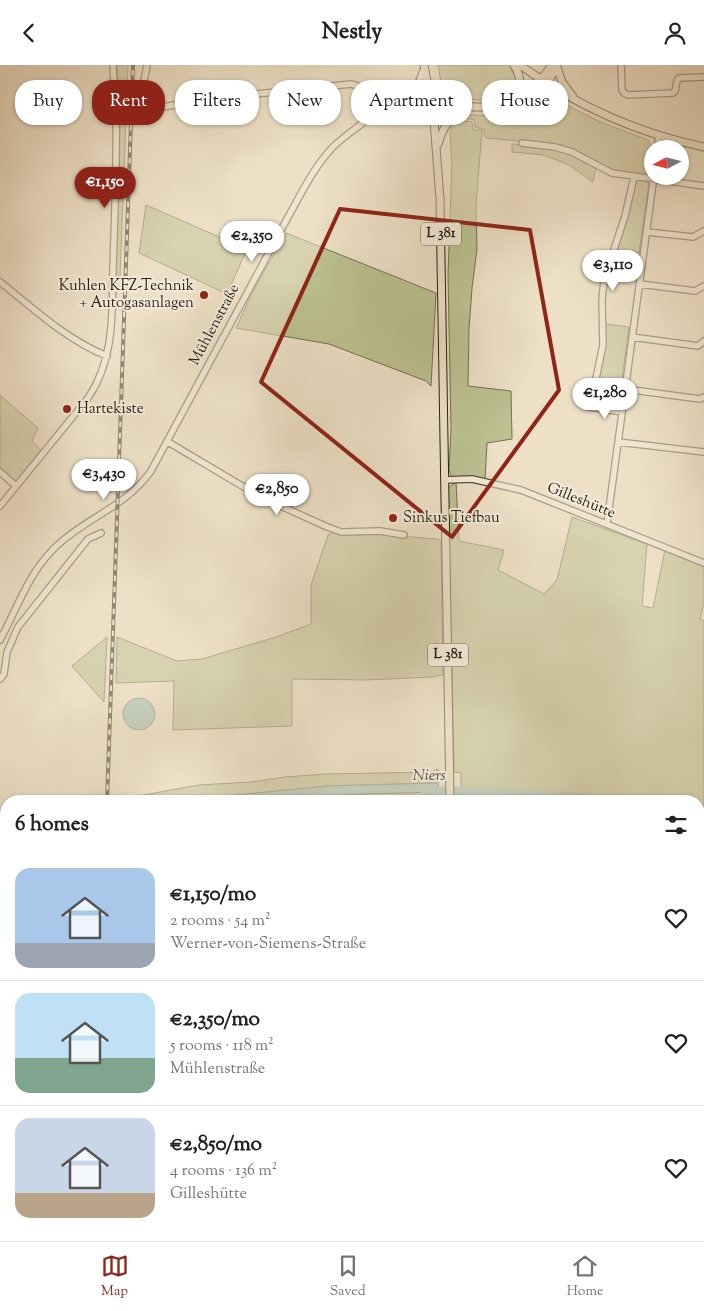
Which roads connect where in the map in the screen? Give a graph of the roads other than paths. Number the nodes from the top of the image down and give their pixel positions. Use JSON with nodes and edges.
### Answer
{"nodes":[{"id":1,"x":113,"y":65,"type":"edge"},
{"id":2,"x":147,"y":65,"type":"edge"},
{"id":3,"x":514,"y":65,"type":"edge"},
{"id":4,"x":520,"y":65,"type":"edge"},
{"id":5,"x":552,"y":65,"type":"edge"},
{"id":6,"x":557,"y":65,"type":"edge"},
{"id":7,"x":622,"y":65,"type":"edge"},
{"id":8,"x":424,"y":66,"type":"edge"},
{"id":9,"x":704,"y":77,"type":"edge"},
{"id":10,"x":419,"y":80,"type":"edge"},
{"id":11,"x":427,"y":80,"type":"edge"},
{"id":12,"x":519,"y":80,"type":"edge"},
{"id":13,"x":542,"y":80,"type":"edge"},
{"id":14,"x":544,"y":80,"type":"edge"},
{"id":15,"x":545,"y":80,"type":"edge"},
{"id":16,"x":351,"y":84,"type":"edge"},
{"id":17,"x":568,"y":96,"type":"edge"},
{"id":18,"x":576,"y":101,"type":"junction"},
{"id":19,"x":360,"y":125,"type":"edge"},
{"id":20,"x":434,"y":125,"type":"edge"},
{"id":21,"x":446,"y":125,"type":"edge"},
{"id":22,"x":659,"y":136,"type":"junction"},
{"id":23,"x":658,"y":140,"type":"edge"},
{"id":24,"x":522,"y":143,"type":"dead end"},
{"id":25,"x":704,"y":147,"type":"edge"},
{"id":26,"x":437,"y":153,"type":"junction"},
{"id":27,"x":634,"y":177,"type":"junction"},
{"id":28,"x":644,"y":178,"type":"edge"},
{"id":29,"x":689,"y":184,"type":"edge"},
{"id":30,"x":653,"y":185,"type":"edge"},
{"id":31,"x":704,"y":186,"type":"edge"},
{"id":32,"x":647,"y":231,"type":"junction"},
{"id":33,"x":704,"y":231,"type":"edge"},
{"id":34,"x":0,"y":282,"type":"edge"},
{"id":35,"x":640,"y":284,"type":"junction"},
{"id":36,"x":704,"y":286,"type":"edge"},
{"id":37,"x":632,"y":337,"type":"junction"},
{"id":38,"x":704,"y":341,"type":"edge"},
{"id":39,"x":107,"y":356,"type":"junction"},
{"id":40,"x":625,"y":389,"type":"junction"},
{"id":41,"x":704,"y":397,"type":"edge"},
{"id":42,"x":622,"y":412,"type":"junction"},
{"id":43,"x":168,"y":442,"type":"junction"},
{"id":44,"x":618,"y":442,"type":"junction"},
{"id":45,"x":704,"y":452,"type":"edge"},
{"id":46,"x":0,"y":472,"type":"edge"},
{"id":47,"x":445,"y":480,"type":"junction"},
{"id":48,"x":16,"y":486,"type":"junction"},
{"id":49,"x":0,"y":506,"type":"edge"},
{"id":50,"x":607,"y":524,"type":"junction"},
{"id":51,"x":101,"y":533,"type":"dead end"},
{"id":52,"x":404,"y":535,"type":"dead end"},
{"id":53,"x":704,"y":563,"type":"edge"},
{"id":54,"x":0,"y":639,"type":"edge"},
{"id":55,"x":0,"y":679,"type":"edge"},
{"id":56,"x":450,"y":795,"type":"edge"}],
"edges":[{"from":1,"to":39,"type":"street"},
{"from":2,"to":16,"type":"street"},
{"from":3,"to":12,"type":"main road"},
{"from":4,"to":13,"type":"main road"},
{"from":5,"to":14,"type":"main road"},
{"from":6,"to":15,"type":"main road"},
{"from":6,"to":18,"type":"main road"},
{"from":7,"to":9,"type":"street"},
{"from":8,"to":10,"type":"street"},
{"from":8,"to":11,"type":"main road","number":"L 381"},
{"from":17,"to":18,"type":"main road"},
{"from":18,"to":22,"type":"main road"},
{"from":19,"to":43,"type":"street","name":"Mühlenstraße"},
{"from":20,"to":26,"type":"main road","number":"L 381"},
{"from":21,"to":26,"type":"main road"},
{"from":22,"to":23,"type":"street"},
{"from":22,"to":25,"type":"main road"},
{"from":24,"to":27,"type":"street"},
{"from":26,"to":47,"type":"main road","number":"L 381"},
{"from":27,"to":28,"type":"street"},
{"from":27,"to":42,"type":"street"},
{"from":29,"to":31,"type":"street"},
{"from":30,"to":32,"type":"street"},
{"from":32,"to":33,"type":"street"},
{"from":32,"to":35,"type":"street"},
{"from":34,"to":39,"type":"street"},
{"from":35,"to":36,"type":"street"},
{"from":35,"to":37,"type":"street"},
{"from":37,"to":38,"type":"street"},
{"from":37,"to":40,"type":"street"},
{"from":39,"to":48,"type":"street"},
{"from":40,"to":41,"type":"street"},
{"from":40,"to":42,"type":"street"},
{"from":42,"to":44,"type":"street"},
{"from":43,"to":52,"type":"street"},
{"from":43,"to":54,"type":"street","name":"Mühlenstraße"},
{"from":44,"to":45,"type":"street"},
{"from":44,"to":50,"type":"street"},
{"from":46,"to":48,"type":"street"},
{"from":47,"to":50,"type":"street","name":"Gilleshütte"},
{"from":47,"to":56,"type":"main road","number":"L 381"},
{"from":48,"to":49,"type":"street"},
{"from":50,"to":53,"type":"street","name":"Gilleshütte"},
{"from":51,"to":55,"type":"street"}]}
